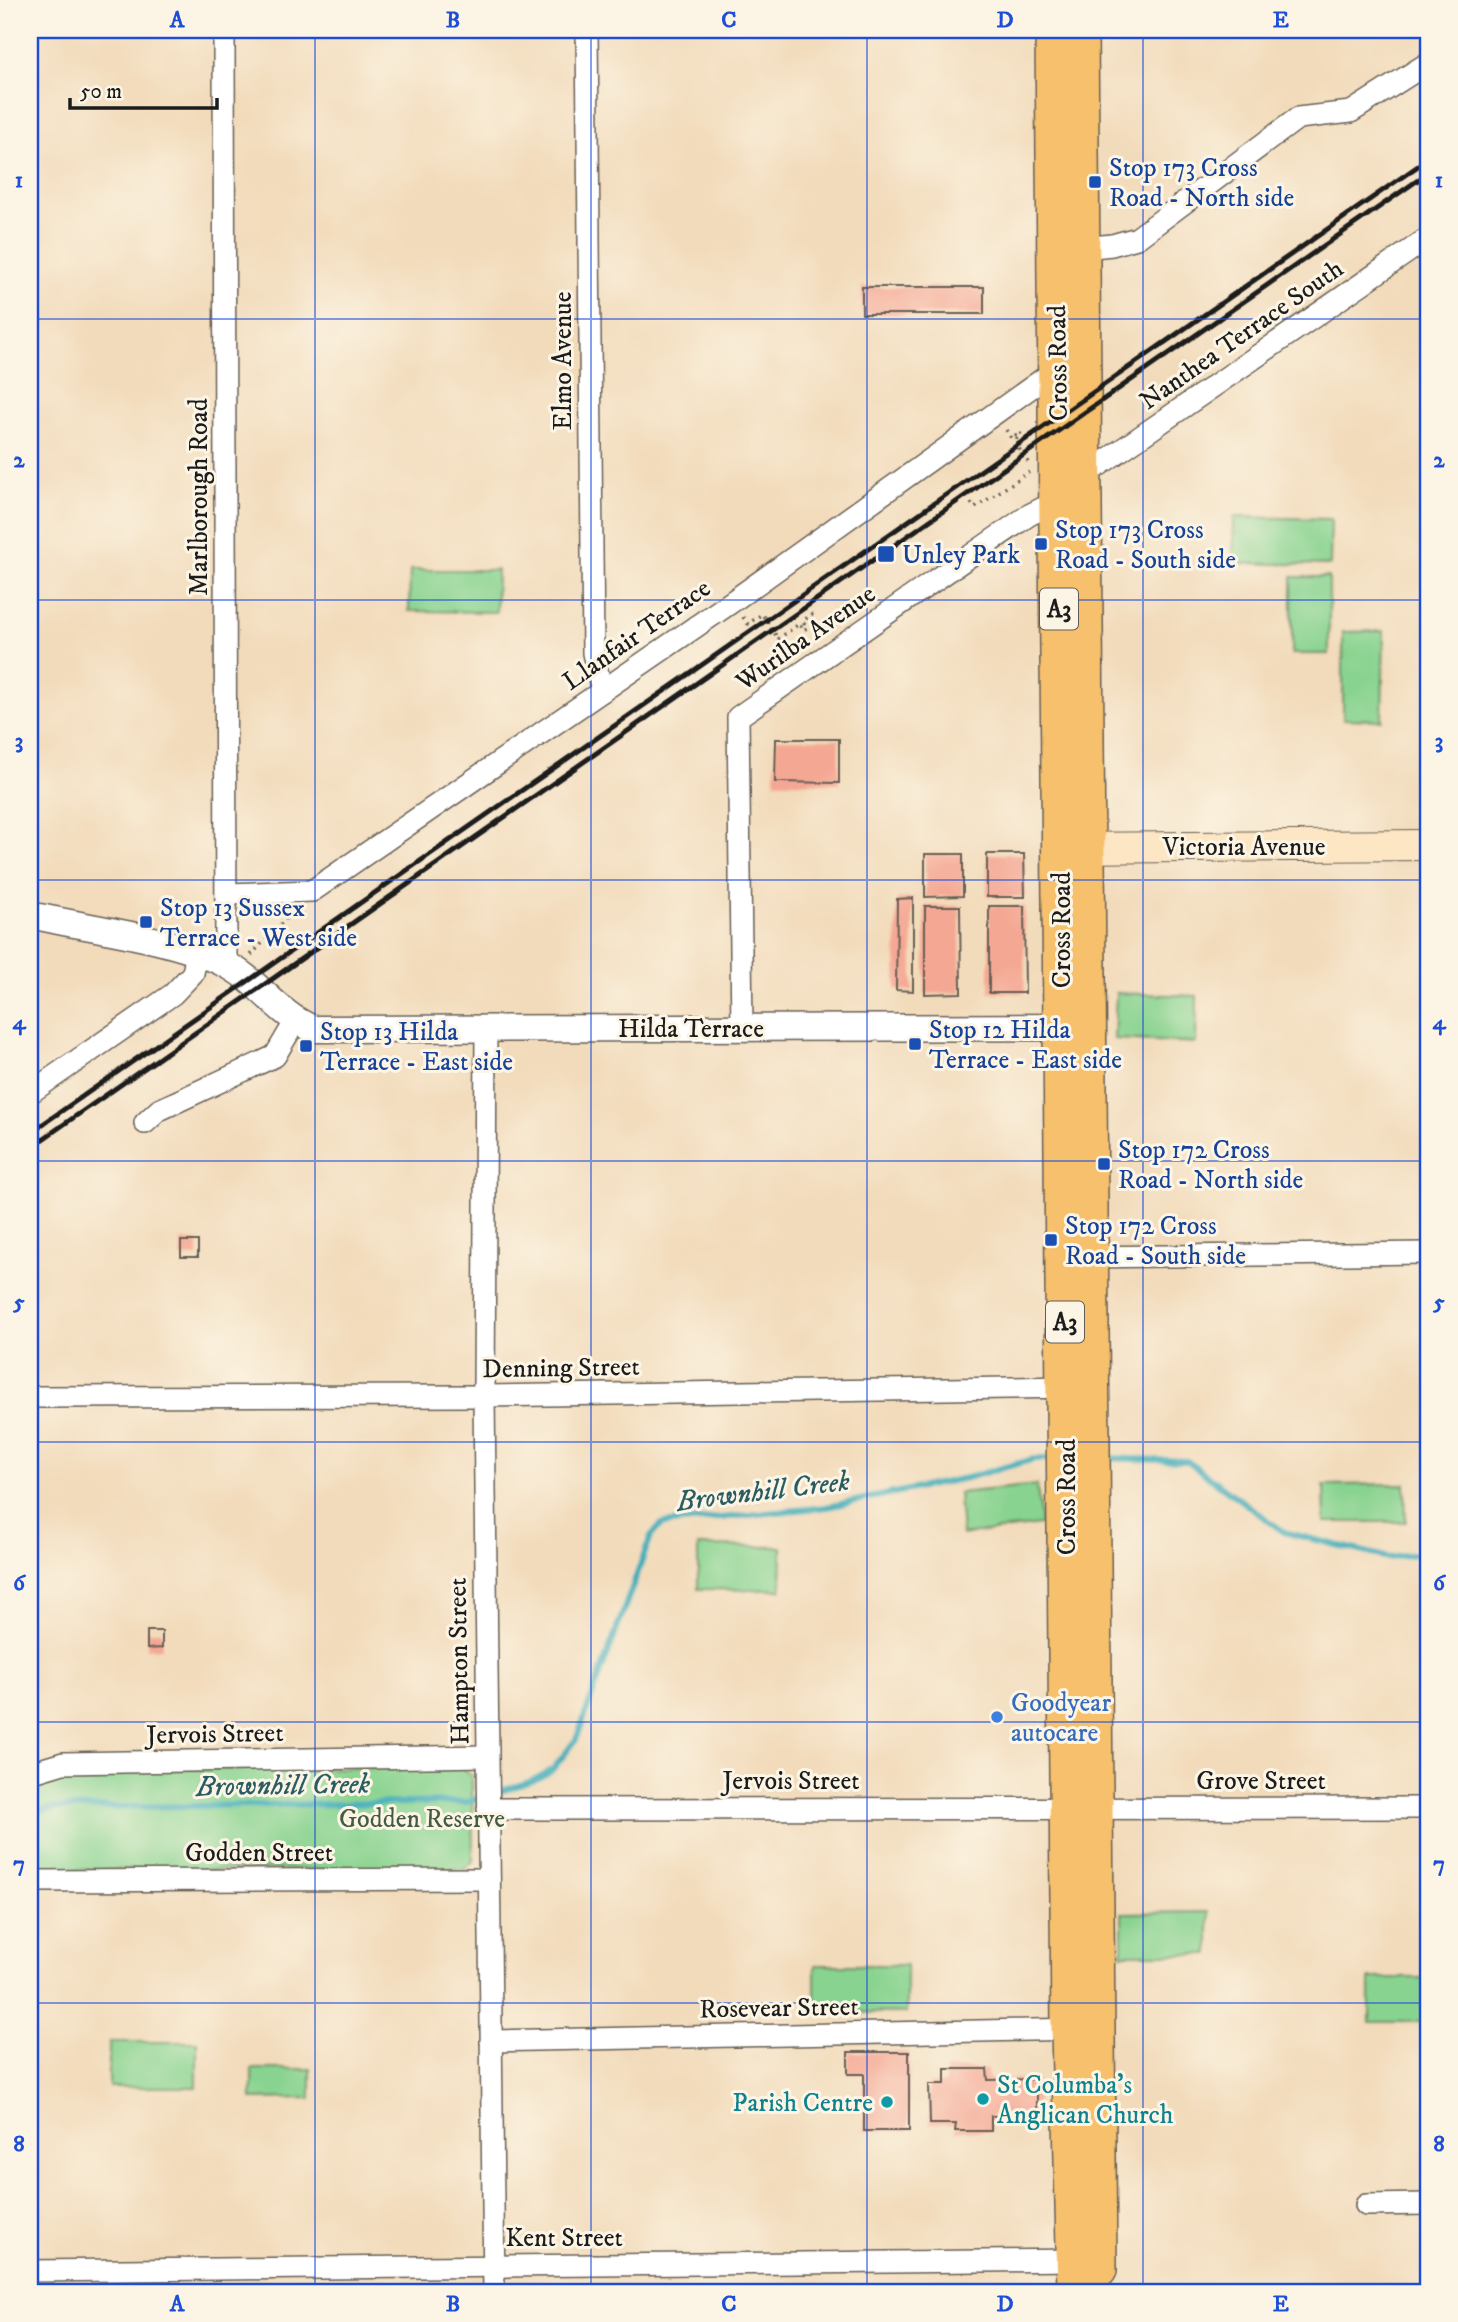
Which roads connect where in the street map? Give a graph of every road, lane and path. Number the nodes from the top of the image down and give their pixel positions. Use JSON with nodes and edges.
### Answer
{"nodes":[{"id":1,"x":224,"y":30,"type":"edge"},
{"id":2,"x":587,"y":30,"type":"edge"},
{"id":3,"x":1053,"y":30,"type":"edge"},
{"id":4,"x":1080,"y":30,"type":"edge"},
{"id":5,"x":1428,"y":63,"type":"edge"},
{"id":6,"x":1428,"y":238,"type":"edge"},
{"id":7,"x":1083,"y":248,"type":"junction"},
{"id":8,"x":1057,"y":369,"type":"junction"},
{"id":9,"x":996,"y":413,"type":"junction"},
{"id":10,"x":1085,"y":475,"type":"junction"},
{"id":11,"x":971,"y":503,"type":"dead end"},
{"id":12,"x":1058,"y":508,"type":"junction"},
{"id":13,"x":733,"y":601,"type":"junction"},
{"id":14,"x":815,"y":612,"type":"dead end"},
{"id":15,"x":778,"y":639,"type":"junction"},
{"id":16,"x":801,"y":674,"type":"junction"},
{"id":17,"x":602,"y":691,"type":"junction"},
{"id":18,"x":1428,"y":845,"type":"edge"},
{"id":19,"x":1075,"y":848,"type":"junction"},
{"id":20,"x":312,"y":891,"type":"junction"},
{"id":21,"x":228,"y":894,"type":"junction"},
{"id":22,"x":30,"y":915,"type":"edge"},
{"id":23,"x":197,"y":952,"type":"junction"},
{"id":24,"x":231,"y":967,"type":"junction"},
{"id":25,"x":295,"y":1022,"type":"junction"},
{"id":26,"x":742,"y":1027,"type":"junction"},
{"id":27,"x":1076,"y":1027,"type":"junction"},
{"id":28,"x":486,"y":1029,"type":"junction"},
{"id":29,"x":30,"y":1093,"type":"edge"},
{"id":30,"x":145,"y":1123,"type":"dead end"},
{"id":31,"x":1428,"y":1253,"type":"edge"},
{"id":32,"x":1077,"y":1257,"type":"junction"},
{"id":33,"x":1080,"y":1387,"type":"junction"},
{"id":34,"x":30,"y":1396,"type":"edge"},
{"id":35,"x":484,"y":1396,"type":"junction"},
{"id":36,"x":487,"y":1756,"type":"junction"},
{"id":37,"x":30,"y":1773,"type":"edge"},
{"id":38,"x":487,"y":1801,"type":"junction"},
{"id":39,"x":1081,"y":1807,"type":"junction"},
{"id":40,"x":1428,"y":1808,"type":"edge"},
{"id":41,"x":489,"y":1879,"type":"junction"},
{"id":42,"x":30,"y":1881,"type":"edge"},
{"id":43,"x":1083,"y":2029,"type":"junction"},
{"id":44,"x":491,"y":2041,"type":"junction"},
{"id":45,"x":1428,"y":2204,"type":"edge"},
{"id":46,"x":1366,"y":2205,"type":"dead end"},
{"id":47,"x":494,"y":2266,"type":"junction"},
{"id":48,"x":30,"y":2271,"type":"edge"},
{"id":49,"x":1087,"y":2276,"type":"edge"},
{"id":50,"x":494,"y":2292,"type":"edge"}],
"edges":[{"from":1,"to":21,"type":"street","name":"Marlborough Road"},
{"from":2,"to":17,"type":"street","name":"Elmo Avenue"},
{"from":3,"to":8,"type":"highway","name":"Cross Road","number":"A3"},
{"from":4,"to":7,"type":"highway","name":"Cross Road","number":"A3"},
{"from":5,"to":7,"type":"street"},
{"from":6,"to":10,"type":"street","name":"Nanthea Terrace South"},
{"from":7,"to":10,"type":"highway","name":"Cross Road","number":"A3"},
{"from":8,"to":9,"type":"street","name":"Llanfair Terrace"},
{"from":8,"to":12,"type":"highway","name":"Cross Road","number":"A3"},
{"from":9,"to":11,"type":"path"},
{"from":9,"to":13,"type":"street","name":"Llanfair Terrace"},
{"from":10,"to":19,"type":"highway","name":"Cross Road","number":"A3"},
{"from":12,"to":16,"type":"street","name":"Wurilba Avenue"},
{"from":12,"to":19,"type":"highway","name":"Cross Road","number":"A3"},
{"from":13,"to":15,"type":"path"},
{"from":13,"to":17,"type":"street","name":"Llanfair Terrace"},
{"from":14,"to":15,"type":"path"},
{"from":15,"to":16,"type":"path"},
{"from":16,"to":26,"type":"street","name":"Wurilba Avenue"},
{"from":17,"to":20,"type":"street","name":"Llanfair Terrace"},
{"from":18,"to":19,"type":"main road","name":"Victoria Avenue"},
{"from":19,"to":27,"type":"highway","name":"Cross Road","number":"A3"},
{"from":20,"to":21,"type":"street"},
{"from":20,"to":24,"type":"path"},
{"from":21,"to":24,"type":"street","name":"Marlborough Road"},
{"from":22,"to":23,"type":"street","name":"Hilda Terrace"},
{"from":23,"to":24,"type":"street","name":"Hilda Terrace"},
{"from":23,"to":29,"type":"street"},
{"from":24,"to":25,"type":"street","name":"Hilda Terrace"},
{"from":25,"to":28,"type":"street","name":"Hilda Terrace"},
{"from":25,"to":30,"type":"street"},
{"from":26,"to":27,"type":"street","name":"Hilda Terrace"},
{"from":26,"to":28,"type":"street","name":"Hilda Terrace"},
{"from":27,"to":32,"type":"highway","name":"Cross Road","number":"A3"},
{"from":28,"to":35,"type":"street","name":"Hampton Street"},
{"from":31,"to":32,"type":"street"},
{"from":32,"to":33,"type":"highway","name":"Cross Road","number":"A3"},
{"from":33,"to":35,"type":"street","name":"Denning Street"},
{"from":33,"to":39,"type":"highway","name":"Cross Road","number":"A3"},
{"from":34,"to":35,"type":"street","name":"Denning Street"},
{"from":35,"to":36,"type":"street","name":"Hampton Street"},
{"from":36,"to":37,"type":"street","name":"Jervois Street"},
{"from":36,"to":38,"type":"street","name":"Hampton Street"},
{"from":38,"to":39,"type":"street","name":"Jervois Street"},
{"from":38,"to":41,"type":"street","name":"Hampton Street"},
{"from":39,"to":40,"type":"street","name":"Grove Street"},
{"from":39,"to":43,"type":"highway","name":"Cross Road","number":"A3"},
{"from":41,"to":42,"type":"street","name":"Godden Street"},
{"from":41,"to":44,"type":"street","name":"Hampton Street"},
{"from":43,"to":44,"type":"street","name":"Rosevear Street"},
{"from":43,"to":49,"type":"highway","name":"Cross Road","number":"A3"},
{"from":44,"to":47,"type":"street","name":"Hampton Street"},
{"from":45,"to":46,"type":"street"},
{"from":47,"to":48,"type":"street","name":"Kent Street"},
{"from":47,"to":49,"type":"street","name":"Kent Street"},
{"from":47,"to":50,"type":"street","name":"Hampton Street"}]}
